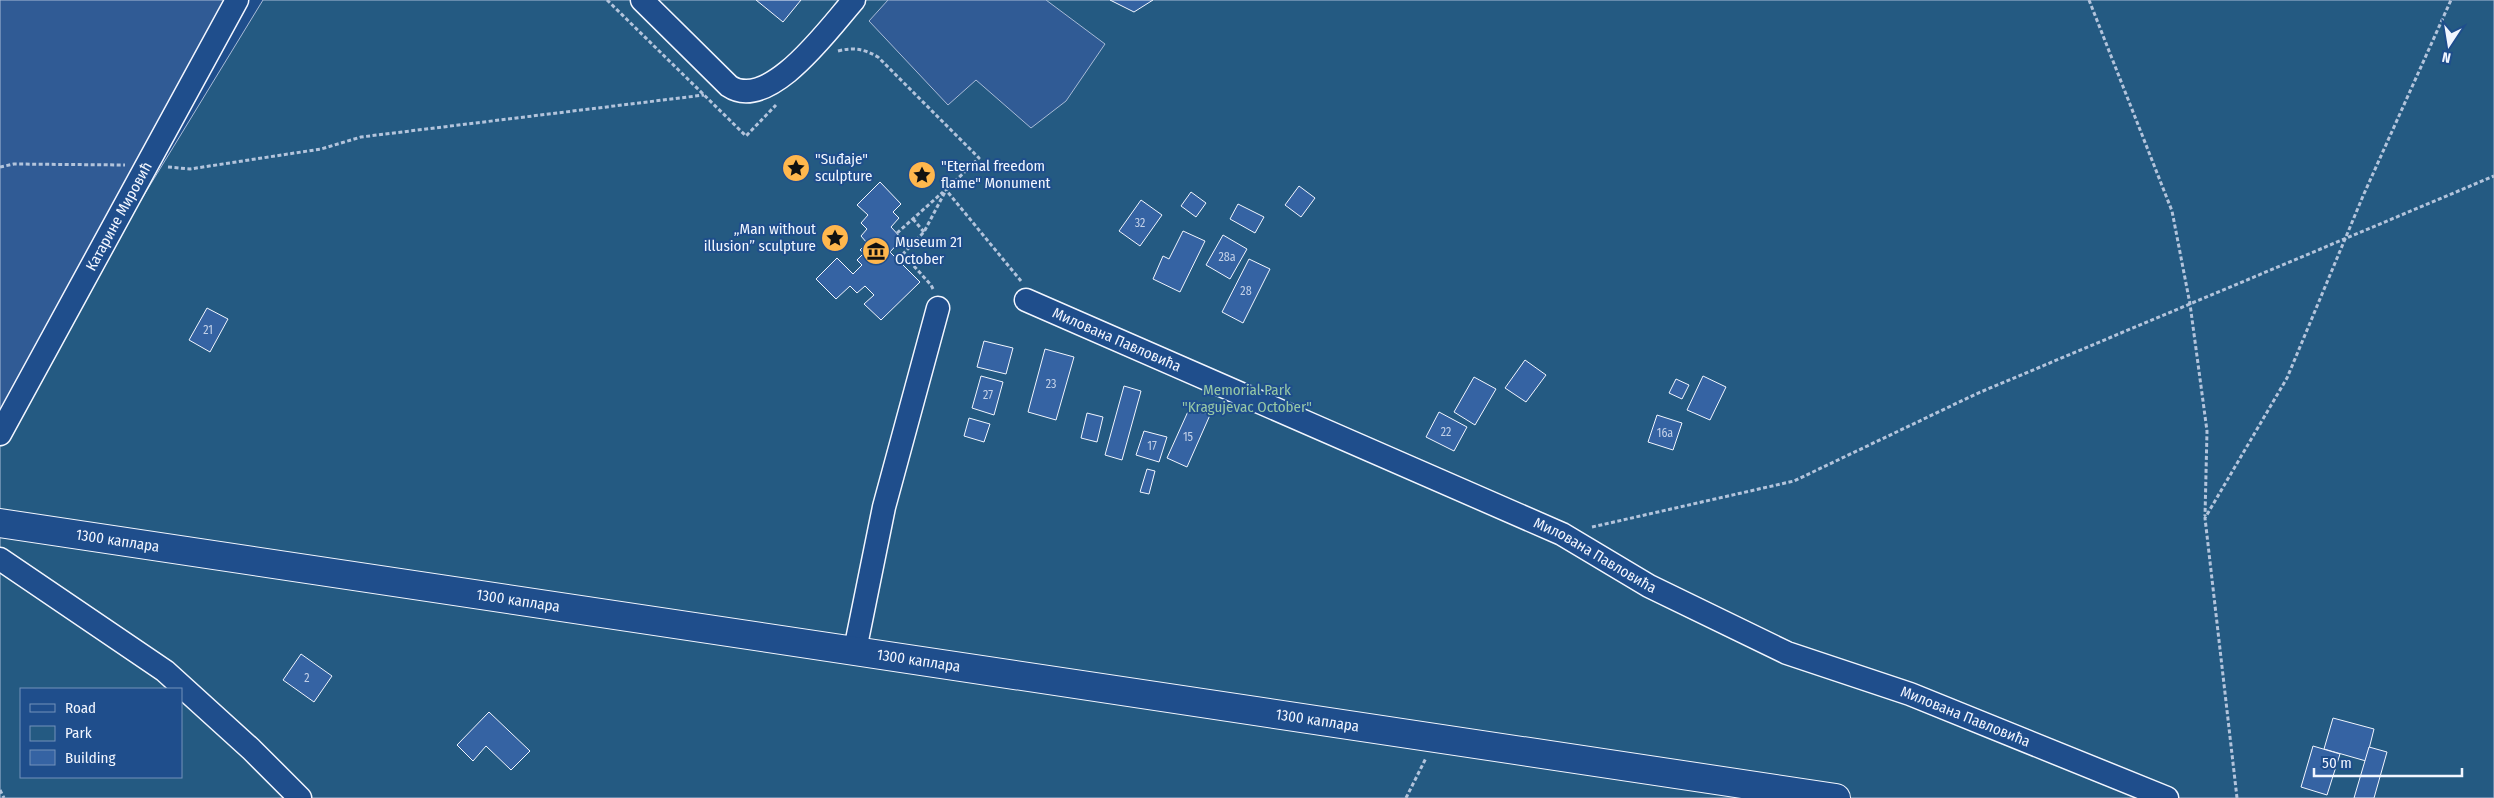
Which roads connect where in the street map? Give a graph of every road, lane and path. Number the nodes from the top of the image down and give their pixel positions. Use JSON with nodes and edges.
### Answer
{"nodes":[{"id":1,"x":237,"y":0,"type":"edge"},
{"id":2,"x":607,"y":0,"type":"edge"},
{"id":3,"x":642,"y":0,"type":"edge"},
{"id":4,"x":854,"y":0,"type":"edge"},
{"id":5,"x":2089,"y":0,"type":"edge"},
{"id":6,"x":2451,"y":0,"type":"edge"},
{"id":7,"x":832,"y":53,"type":"dead end"},
{"id":8,"x":704,"y":95,"type":"junction"},
{"id":9,"x":746,"y":136,"type":"dead end"},
{"id":10,"x":146,"y":166,"type":"junction"},
{"id":11,"x":0,"y":167,"type":"edge"},
{"id":12,"x":2494,"y":176,"type":"edge"},
{"id":13,"x":946,"y":190,"type":"junction"},
{"id":14,"x":913,"y":219,"type":"junction"},
{"id":15,"x":924,"y":232,"type":"junction"},
{"id":16,"x":896,"y":233,"type":"dead end"},
{"id":17,"x":2345,"y":239,"type":"junction"},
{"id":18,"x":1035,"y":304,"type":"joint"},
{"id":19,"x":2190,"y":304,"type":"junction"},
{"id":20,"x":938,"y":308,"type":"joint"},
{"id":21,"x":0,"y":434,"type":"edge"},
{"id":22,"x":2205,"y":518,"type":"junction"},
{"id":23,"x":0,"y":524,"type":"edge"},
{"id":24,"x":1562,"y":534,"type":"junction"},
{"id":25,"x":0,"y":559,"type":"edge"},
{"id":26,"x":855,"y":650,"type":"junction"},
{"id":27,"x":1437,"y":738,"type":"junction"},
{"id":28,"x":0,"y":790,"type":"edge"},
{"id":29,"x":4,"y":798,"type":"edge"},
{"id":30,"x":300,"y":798,"type":"edge"},
{"id":31,"x":1406,"y":798,"type":"edge"},
{"id":32,"x":1836,"y":798,"type":"edge"},
{"id":33,"x":2167,"y":798,"type":"edge"},
{"id":34,"x":2237,"y":798,"type":"edge"}],
"edges":[{"from":1,"to":10,"type":"street","name":"Катарине Мировић"},
{"from":2,"to":8,"type":"path"},
{"from":3,"to":4,"type":"street"},
{"from":5,"to":19,"type":"path"},
{"from":6,"to":17,"type":"path"},
{"from":7,"to":13,"type":"path"},
{"from":8,"to":9,"type":"path"},
{"from":8,"to":10,"type":"path"},
{"from":10,"to":11,"type":"path"},
{"from":10,"to":21,"type":"street","name":"Катарине Мировић"},
{"from":12,"to":17,"type":"path"},
{"from":13,"to":14,"type":"path"},
{"from":13,"to":15,"type":"path"},
{"from":13,"to":18,"type":"path"},
{"from":14,"to":15,"type":"path"},
{"from":14,"to":16,"type":"path"},
{"from":15,"to":20,"type":"path"},
{"from":17,"to":19,"type":"path"},
{"from":17,"to":22,"type":"path"},
{"from":18,"to":24,"type":"street","name":"Милована Павловића"},
{"from":19,"to":22,"type":"path"},
{"from":19,"to":24,"type":"path"},
{"from":20,"to":26,"type":"street"},
{"from":22,"to":34,"type":"path"},
{"from":23,"to":26,"type":"main road","name":"1300 каплара"},
{"from":24,"to":33,"type":"street","name":"Милована Павловића"},
{"from":25,"to":30,"type":"street"},
{"from":26,"to":27,"type":"main road","name":"1300 каплара"},
{"from":27,"to":31,"type":"path"},
{"from":27,"to":32,"type":"main road","name":"1300 каплара"},
{"from":28,"to":29,"type":"path"}]}
